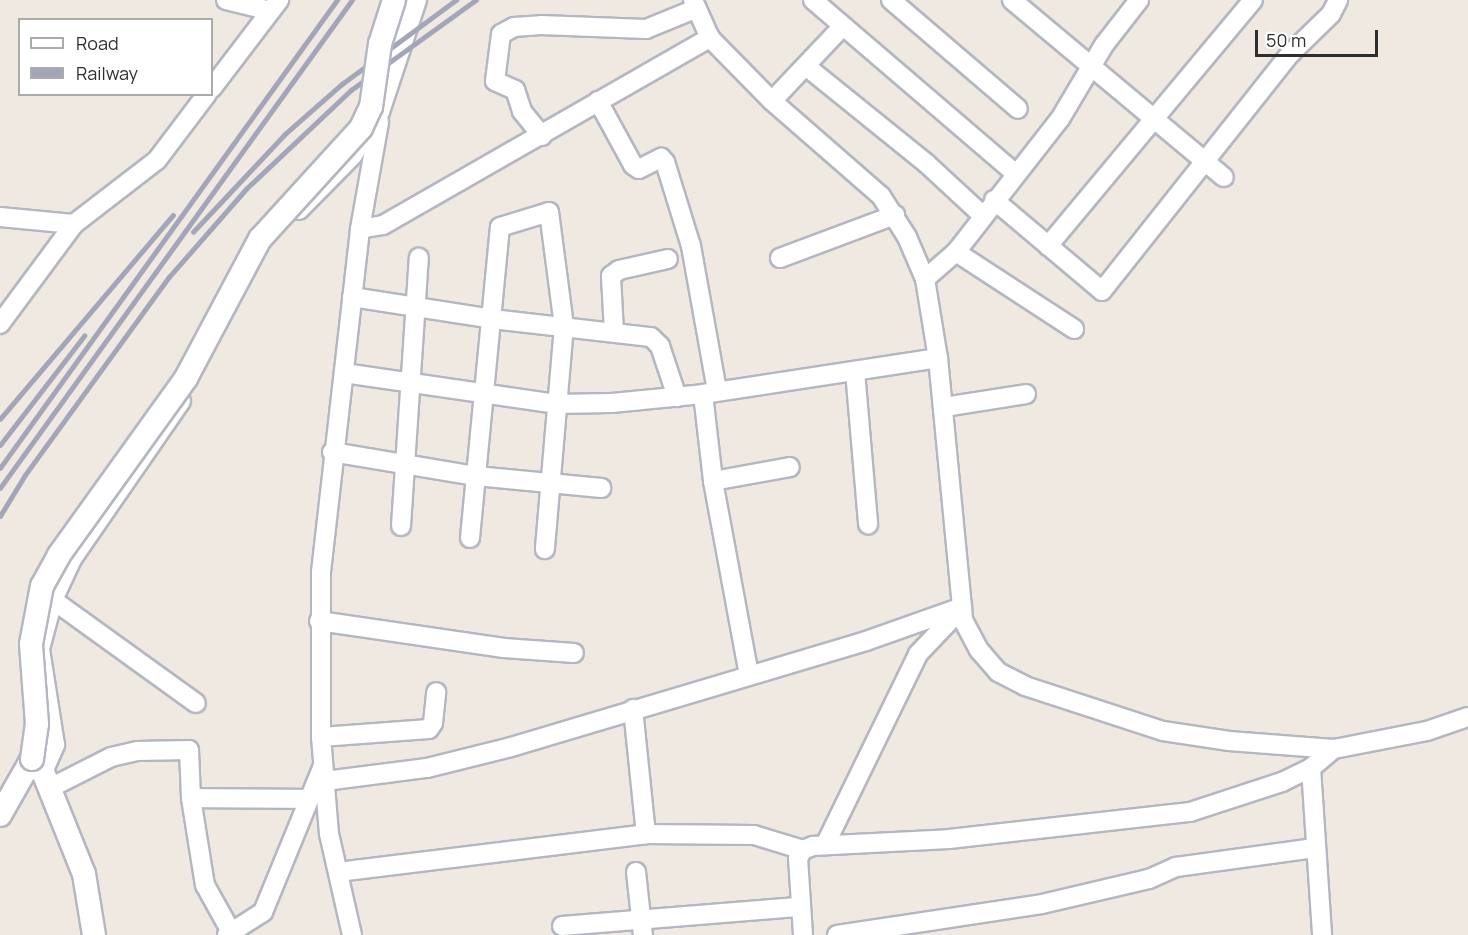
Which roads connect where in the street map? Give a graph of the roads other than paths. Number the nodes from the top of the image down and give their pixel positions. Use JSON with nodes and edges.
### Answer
{"nodes":[{"id":1,"x":226,"y":0,"type":"edge"},
{"id":2,"x":394,"y":0,"type":"edge"},
{"id":3,"x":417,"y":0,"type":"edge"},
{"id":4,"x":813,"y":0,"type":"edge"},
{"id":5,"x":891,"y":0,"type":"edge"},
{"id":6,"x":1012,"y":0,"type":"edge"},
{"id":7,"x":1139,"y":0,"type":"edge"},
{"id":8,"x":1253,"y":0,"type":"edge"},
{"id":9,"x":1338,"y":0,"type":"edge"},
{"id":10,"x":694,"y":4,"type":"edge"},
{"id":11,"x":275,"y":5,"type":"edge"},
{"id":12,"x":843,"y":26,"type":"junction"},
{"id":13,"x":710,"y":38,"type":"junction"},
{"id":14,"x":1091,"y":65,"type":"junction"},
{"id":15,"x":807,"y":67,"type":"junction"},
{"id":16,"x":213,"y":87,"type":"edge"},
{"id":17,"x":205,"y":96,"type":"edge"},
{"id":18,"x":598,"y":101,"type":"junction"},
{"id":19,"x":772,"y":101,"type":"junction"},
{"id":20,"x":1018,"y":109,"type":"dead end"},
{"id":21,"x":380,"y":112,"type":"junction"},
{"id":22,"x":1153,"y":117,"type":"junction"},
{"id":23,"x":542,"y":136,"type":"junction"},
{"id":24,"x":1205,"y":161,"type":"junction"},
{"id":25,"x":1016,"y":174,"type":"junction"},
{"id":26,"x":1224,"y":177,"type":"dead end"},
{"id":27,"x":994,"y":201,"type":"junction"},
{"id":28,"x":895,"y":215,"type":"junction"},
{"id":29,"x":982,"y":215,"type":"junction"},
{"id":30,"x":0,"y":217,"type":"edge"},
{"id":31,"x":74,"y":225,"type":"junction"},
{"id":32,"x":360,"y":229,"type":"junction"},
{"id":33,"x":1048,"y":246,"type":"junction"},
{"id":34,"x":956,"y":252,"type":"junction"},
{"id":35,"x":419,"y":258,"type":"dead end"},
{"id":36,"x":780,"y":258,"type":"dead end"},
{"id":37,"x":668,"y":259,"type":"dead end"},
{"id":38,"x":925,"y":279,"type":"junction"},
{"id":39,"x":352,"y":297,"type":"junction"},
{"id":40,"x":7,"y":307,"type":"edge"},
{"id":41,"x":418,"y":307,"type":"junction"},
{"id":42,"x":492,"y":319,"type":"junction"},
{"id":43,"x":0,"y":324,"type":"edge"},
{"id":44,"x":564,"y":326,"type":"junction"},
{"id":45,"x":1074,"y":329,"type":"dead end"},
{"id":46,"x":614,"y":332,"type":"junction"},
{"id":47,"x":938,"y":358,"type":"junction"},
{"id":48,"x":855,"y":370,"type":"junction"},
{"id":49,"x":344,"y":373,"type":"junction"},
{"id":50,"x":409,"y":384,"type":"junction"},
{"id":51,"x":710,"y":393,"type":"junction"},
{"id":52,"x":1026,"y":394,"type":"dead end"},
{"id":53,"x":484,"y":396,"type":"junction"},
{"id":54,"x":677,"y":397,"type":"junction"},
{"id":55,"x":556,"y":404,"type":"junction"},
{"id":56,"x":944,"y":407,"type":"junction"},
{"id":57,"x":332,"y":452,"type":"junction"},
{"id":58,"x":404,"y":464,"type":"junction"},
{"id":59,"x":790,"y":466,"type":"dead end"},
{"id":60,"x":476,"y":476,"type":"junction"},
{"id":61,"x":713,"y":481,"type":"junction"},
{"id":62,"x":549,"y":483,"type":"junction"},
{"id":63,"x":601,"y":488,"type":"dead end"},
{"id":64,"x":868,"y":524,"type":"dead end"},
{"id":65,"x":401,"y":526,"type":"dead end"},
{"id":66,"x":470,"y":538,"type":"dead end"},
{"id":67,"x":545,"y":549,"type":"dead end"},
{"id":68,"x":53,"y":600,"type":"junction"},
{"id":69,"x":962,"y":607,"type":"junction"},
{"id":70,"x":319,"y":621,"type":"junction"},
{"id":71,"x":574,"y":653,"type":"dead end"},
{"id":72,"x":749,"y":675,"type":"junction"},
{"id":73,"x":436,"y":692,"type":"dead end"},
{"id":74,"x":196,"y":703,"type":"dead end"},
{"id":75,"x":633,"y":709,"type":"junction"},
{"id":76,"x":1468,"y":717,"type":"edge"},
{"id":77,"x":321,"y":737,"type":"junction"},
{"id":78,"x":1334,"y":749,"type":"junction"},
{"id":79,"x":1311,"y":768,"type":"junction"},
{"id":80,"x":39,"y":771,"type":"junction"},
{"id":81,"x":325,"y":772,"type":"junction"},
{"id":82,"x":190,"y":798,"type":"junction"},
{"id":83,"x":309,"y":800,"type":"junction"},
{"id":84,"x":0,"y":815,"type":"edge"},
{"id":85,"x":646,"y":834,"type":"junction"},
{"id":86,"x":825,"y":845,"type":"junction"},
{"id":87,"x":1315,"y":848,"type":"junction"},
{"id":88,"x":804,"y":850,"type":"junction"},
{"id":89,"x":338,"y":872,"type":"junction"},
{"id":90,"x":636,"y":872,"type":"dead end"},
{"id":91,"x":800,"y":907,"type":"junction"},
{"id":92,"x":562,"y":926,"type":"dead end"},
{"id":93,"x":643,"y":927,"type":"edge"},
{"id":94,"x":229,"y":933,"type":"edge"},
{"id":95,"x":94,"y":935,"type":"edge"},
{"id":96,"x":352,"y":935,"type":"edge"},
{"id":97,"x":803,"y":935,"type":"edge"},
{"id":98,"x":837,"y":935,"type":"edge"},
{"id":99,"x":1322,"y":935,"type":"edge"}],
"edges":[{"from":1,"to":11,"type":"street"},
{"from":2,"to":80,"type":"street","bridge":true},
{"from":3,"to":21,"type":"street"},
{"from":4,"to":12,"type":"street"},
{"from":5,"to":20,"type":"street"},
{"from":6,"to":14,"type":"street"},
{"from":7,"to":14,"type":"street"},
{"from":8,"to":22,"type":"street"},
{"from":9,"to":24,"type":"street"},
{"from":10,"to":13,"type":"street"},
{"from":10,"to":23,"type":"street"},
{"from":11,"to":16,"type":"street"},
{"from":12,"to":15,"type":"street"},
{"from":12,"to":25,"type":"street"},
{"from":13,"to":18,"type":"street"},
{"from":13,"to":19,"type":"street"},
{"from":14,"to":22,"type":"street"},
{"from":14,"to":25,"type":"street"},
{"from":15,"to":19,"type":"street"},
{"from":15,"to":29,"type":"street"},
{"from":17,"to":31,"type":"street"},
{"from":18,"to":23,"type":"street"},
{"from":18,"to":51,"type":"street"},
{"from":19,"to":28,"type":"street"},
{"from":21,"to":32,"type":"street"},
{"from":21,"to":68,"type":"street"},
{"from":22,"to":24,"type":"street"},
{"from":22,"to":33,"type":"street"},
{"from":23,"to":32,"type":"street"},
{"from":24,"to":26,"type":"street"},
{"from":24,"to":33,"type":"street"},
{"from":25,"to":27,"type":"street"},
{"from":27,"to":29,"type":"street"},
{"from":27,"to":33,"type":"street"},
{"from":28,"to":36,"type":"street"},
{"from":28,"to":38,"type":"street"},
{"from":29,"to":34,"type":"street"},
{"from":30,"to":31,"type":"street"},
{"from":31,"to":40,"type":"street"},
{"from":32,"to":39,"type":"street"},
{"from":34,"to":38,"type":"street"},
{"from":34,"to":45,"type":"street"},
{"from":35,"to":41,"type":"street"},
{"from":37,"to":46,"type":"street"},
{"from":38,"to":47,"type":"street"},
{"from":39,"to":41,"type":"street"},
{"from":39,"to":49,"type":"street"},
{"from":40,"to":43,"type":"street"},
{"from":41,"to":42,"type":"street"},
{"from":41,"to":50,"type":"street"},
{"from":42,"to":44,"type":"street"},
{"from":42,"to":44,"type":"street"},
{"from":42,"to":53,"type":"street"},
{"from":44,"to":46,"type":"street"},
{"from":44,"to":55,"type":"street"},
{"from":46,"to":54,"type":"street"},
{"from":47,"to":48,"type":"street"},
{"from":47,"to":56,"type":"street"},
{"from":48,"to":51,"type":"street"},
{"from":48,"to":64,"type":"street"},
{"from":49,"to":50,"type":"street"},
{"from":49,"to":57,"type":"street"},
{"from":50,"to":53,"type":"street"},
{"from":50,"to":58,"type":"street"},
{"from":51,"to":54,"type":"street"},
{"from":51,"to":61,"type":"street"},
{"from":52,"to":56,"type":"street"},
{"from":53,"to":55,"type":"street"},
{"from":53,"to":60,"type":"street"},
{"from":54,"to":55,"type":"street"},
{"from":55,"to":62,"type":"street"},
{"from":56,"to":69,"type":"street"},
{"from":57,"to":58,"type":"street"},
{"from":57,"to":70,"type":"street"},
{"from":58,"to":60,"type":"street"},
{"from":58,"to":65,"type":"street"},
{"from":59,"to":61,"type":"street"},
{"from":60,"to":62,"type":"street"},
{"from":60,"to":66,"type":"street"},
{"from":61,"to":72,"type":"street"},
{"from":62,"to":63,"type":"street"},
{"from":62,"to":67,"type":"street"},
{"from":68,"to":74,"type":"street"},
{"from":68,"to":80,"type":"street"},
{"from":69,"to":72,"type":"street"},
{"from":69,"to":78,"type":"street"},
{"from":69,"to":86,"type":"street"},
{"from":70,"to":71,"type":"street"},
{"from":70,"to":77,"type":"street"},
{"from":72,"to":75,"type":"street"},
{"from":73,"to":77,"type":"street"},
{"from":75,"to":81,"type":"street"},
{"from":75,"to":85,"type":"street"},
{"from":76,"to":78,"type":"street"},
{"from":77,"to":81,"type":"street"},
{"from":78,"to":79,"type":"street"},
{"from":79,"to":86,"type":"street"},
{"from":79,"to":87,"type":"street"},
{"from":80,"to":82,"type":"street"},
{"from":80,"to":84,"type":"street"},
{"from":80,"to":95,"type":"street"},
{"from":81,"to":83,"type":"street"},
{"from":81,"to":89,"type":"street"},
{"from":82,"to":83,"type":"street"},
{"from":82,"to":94,"type":"street"},
{"from":83,"to":94,"type":"street"},
{"from":85,"to":88,"type":"street"},
{"from":85,"to":89,"type":"street"},
{"from":86,"to":88,"type":"street"},
{"from":87,"to":98,"type":"street"},
{"from":87,"to":99,"type":"street"},
{"from":88,"to":91,"type":"street"},
{"from":89,"to":96,"type":"street"},
{"from":90,"to":93,"type":"street"},
{"from":91,"to":93,"type":"street"},
{"from":91,"to":97,"type":"street"},
{"from":92,"to":93,"type":"street"}]}
